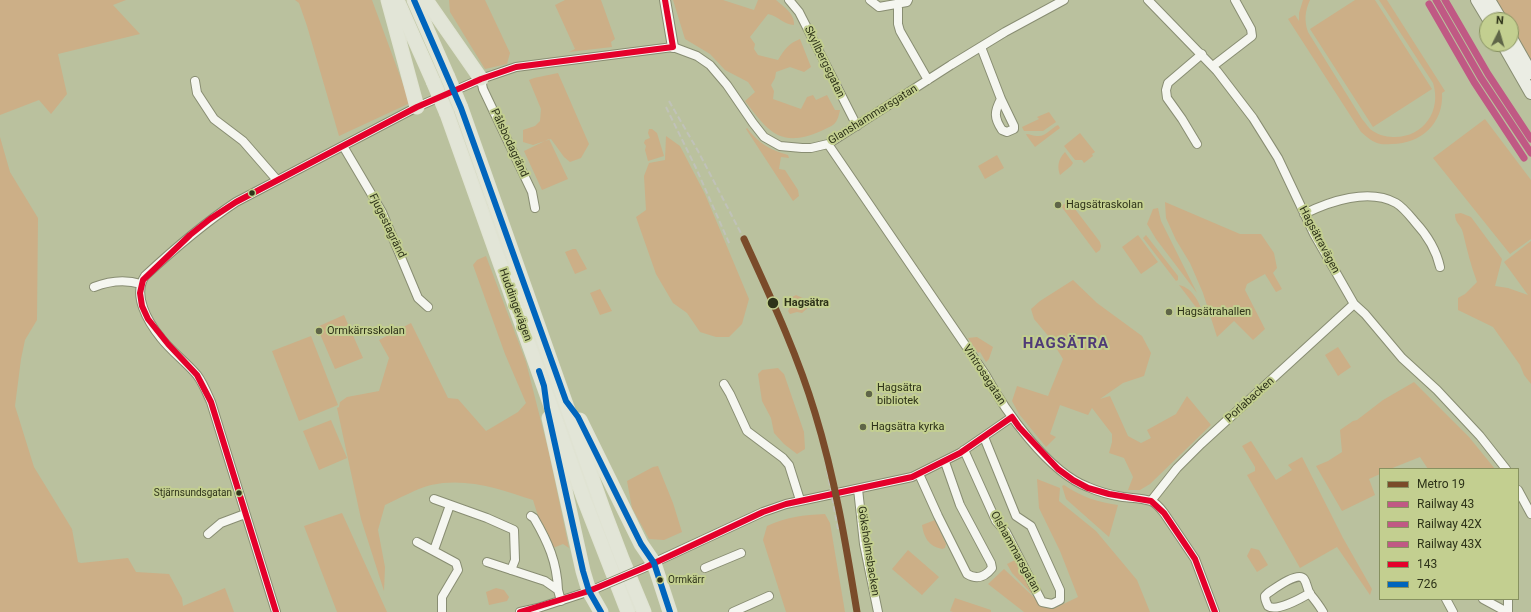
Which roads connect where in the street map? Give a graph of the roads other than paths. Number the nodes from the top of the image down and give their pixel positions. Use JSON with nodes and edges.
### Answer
{"nodes":[{"id":1,"x":388,"y":0,"type":"edge"},
{"id":2,"x":397,"y":0,"type":"edge"},
{"id":3,"x":414,"y":0,"type":"edge"},
{"id":4,"x":426,"y":0,"type":"edge"},
{"id":5,"x":665,"y":0,"type":"edge"},
{"id":6,"x":789,"y":0,"type":"edge"},
{"id":7,"x":870,"y":0,"type":"edge"},
{"id":8,"x":908,"y":0,"type":"edge"},
{"id":9,"x":1064,"y":0,"type":"edge"},
{"id":10,"x":1148,"y":0,"type":"edge"},
{"id":11,"x":1235,"y":0,"type":"edge"},
{"id":12,"x":1477,"y":0,"type":"edge"},
{"id":13,"x":1489,"y":0,"type":"edge"},
{"id":14,"x":898,"y":4,"type":"junction"},
{"id":15,"x":1484,"y":12,"type":"edge"},
{"id":16,"x":1496,"y":12,"type":"edge"},
{"id":17,"x":673,"y":47,"type":"junction"},
{"id":18,"x":981,"y":47,"type":"junction"},
{"id":19,"x":1508,"y":52,"type":"edge"},
{"id":20,"x":1519,"y":52,"type":"edge"},
{"id":21,"x":1202,"y":54,"type":"junction"},
{"id":22,"x":1212,"y":66,"type":"junction"},
{"id":23,"x":1531,"y":72,"type":"edge"},
{"id":24,"x":481,"y":79,"type":"junction"},
{"id":25,"x":928,"y":80,"type":"junction"},
{"id":26,"x":195,"y":81,"type":"dead end"},
{"id":27,"x":1531,"y":93,"type":"edge"},
{"id":28,"x":1001,"y":99,"type":"dead end"},
{"id":29,"x":417,"y":107,"type":"junction"},
{"id":30,"x":857,"y":126,"type":"junction"},
{"id":31,"x":828,"y":144,"type":"junction"},
{"id":32,"x":1197,"y":144,"type":"dead end"},
{"id":33,"x":343,"y":146,"type":"junction"},
{"id":34,"x":277,"y":180,"type":"junction"},
{"id":35,"x":535,"y":208,"type":"dead end"},
{"id":36,"x":1304,"y":214,"type":"junction"},
{"id":37,"x":1440,"y":267,"type":"dead end"},
{"id":38,"x":141,"y":284,"type":"junction"},
{"id":39,"x":94,"y":287,"type":"dead end"},
{"id":40,"x":1354,"y":304,"type":"junction"},
{"id":41,"x":428,"y":307,"type":"dead end"},
{"id":42,"x":724,"y":384,"type":"dead end"},
{"id":43,"x":544,"y":386,"type":"junction"},
{"id":44,"x":566,"y":401,"type":"junction"},
{"id":45,"x":1012,"y":418,"type":"junction"},
{"id":46,"x":984,"y":437,"type":"junction"},
{"id":47,"x":964,"y":450,"type":"junction"},
{"id":48,"x":945,"y":462,"type":"junction"},
{"id":49,"x":1505,"y":468,"type":"edge"},
{"id":50,"x":919,"y":474,"type":"junction"},
{"id":51,"x":858,"y":489,"type":"junction"},
{"id":52,"x":1519,"y":492,"type":"edge"},
{"id":53,"x":434,"y":499,"type":"dead end"},
{"id":54,"x":800,"y":500,"type":"junction"},
{"id":55,"x":1151,"y":501,"type":"junction"},
{"id":56,"x":450,"y":505,"type":"junction"},
{"id":57,"x":245,"y":514,"type":"junction"},
{"id":58,"x":1531,"y":514,"type":"edge"},
{"id":59,"x":531,"y":516,"type":"dead end"},
{"id":60,"x":208,"y":534,"type":"dead end"},
{"id":61,"x":417,"y":542,"type":"dead end"},
{"id":62,"x":434,"y":550,"type":"junction"},
{"id":63,"x":741,"y":553,"type":"dead end"},
{"id":64,"x":486,"y":562,"type":"dead end"},
{"id":65,"x":650,"y":565,"type":"junction"},
{"id":66,"x":705,"y":568,"type":"dead end"},
{"id":67,"x":511,"y":570,"type":"junction"},
{"id":68,"x":558,"y":590,"type":"junction"},
{"id":69,"x":593,"y":590,"type":"junction"},
{"id":70,"x":1310,"y":593,"type":"junction"},
{"id":71,"x":769,"y":596,"type":"dead end"},
{"id":72,"x":561,"y":600,"type":"junction"},
{"id":73,"x":1447,"y":600,"type":"edge"},
{"id":74,"x":1485,"y":600,"type":"edge"},
{"id":75,"x":1508,"y":600,"type":"edge"},
{"id":76,"x":276,"y":612,"type":"edge"},
{"id":77,"x":442,"y":612,"type":"edge"},
{"id":78,"x":520,"y":612,"type":"edge"},
{"id":79,"x":601,"y":612,"type":"edge"},
{"id":80,"x":628,"y":612,"type":"edge"},
{"id":81,"x":644,"y":612,"type":"edge"},
{"id":82,"x":670,"y":612,"type":"edge"},
{"id":83,"x":733,"y":612,"type":"edge"},
{"id":84,"x":878,"y":612,"type":"edge"},
{"id":85,"x":1215,"y":612,"type":"edge"},
{"id":86,"x":1323,"y":612,"type":"edge"},
{"id":87,"x":1453,"y":612,"type":"edge"},
{"id":88,"x":1507,"y":612,"type":"edge"}],
"edges":[{"from":1,"to":29,"type":"main road"},
{"from":2,"to":43,"type":"main road","name":"Huddingevägen","bridge":true},
{"from":3,"to":44,"type":"main road","name":"Huddingevägen","bridge":true},
{"from":4,"to":24,"type":"main road"},
{"from":5,"to":17,"type":"street"},
{"from":6,"to":30,"type":"street","name":"Skyllbergsgatan"},
{"from":7,"to":14,"type":"street"},
{"from":8,"to":14,"type":"street"},
{"from":9,"to":18,"type":"street","name":"Glanshammarsgatan"},
{"from":10,"to":21,"type":"street","name":"Hagsätravägen"},
{"from":11,"to":22,"type":"street"},
{"from":12,"to":15,"type":"main road"},
{"from":13,"to":16,"type":"main road"},
{"from":14,"to":25,"type":"street"},
{"from":17,"to":24,"type":"street","name":"Glanshammarsgatan"},
{"from":17,"to":31,"type":"street","name":"Glanshammarsgatan"},
{"from":18,"to":25,"type":"street","name":"Glanshammarsgatan"},
{"from":18,"to":28,"type":"street"},
{"from":19,"to":27,"type":"main road"},
{"from":20,"to":23,"type":"main road"},
{"from":21,"to":22,"type":"street","name":"Hagsätravägen"},
{"from":21,"to":32,"type":"street"},
{"from":22,"to":36,"type":"street","name":"Hagsätravägen"},
{"from":24,"to":29,"type":"street","name":"Glanshammarsgatan"},
{"from":24,"to":35,"type":"street","name":"Pålsbodagränd"},
{"from":25,"to":30,"type":"street","name":"Glanshammarsgatan"},
{"from":26,"to":34,"type":"street"},
{"from":29,"to":33,"type":"street","name":"Glanshammarsgatan"},
{"from":30,"to":31,"type":"street","name":"Glanshammarsgatan"},
{"from":31,"to":45,"type":"street","name":"Vintrosagatan"},
{"from":33,"to":34,"type":"street","name":"Glanshammarsgatan"},
{"from":33,"to":41,"type":"street","name":"Fjugestagränd"},
{"from":34,"to":38,"type":"street","name":"Glanshammarsgatan"},
{"from":36,"to":37,"type":"street"},
{"from":36,"to":40,"type":"street","name":"Hagsätravägen"},
{"from":38,"to":39,"type":"street"},
{"from":38,"to":57,"type":"street"},
{"from":40,"to":49,"type":"street","name":"Hagsätravägen"},
{"from":40,"to":55,"type":"street","name":"Porlabacken"},
{"from":42,"to":54,"type":"street"},
{"from":43,"to":69,"type":"main road"},
{"from":43,"to":80,"type":"main road","name":"Huddingevägen"},
{"from":44,"to":65,"type":"main road"},
{"from":44,"to":81,"type":"main road","name":"Huddingevägen"},
{"from":45,"to":46,"type":"street"},
{"from":45,"to":55,"type":"street","name":"Vintrosagatan"},
{"from":46,"to":47,"type":"street"},
{"from":46,"to":47,"type":"street","name":"Olshammarsgatan"},
{"from":47,"to":48,"type":"street"},
{"from":48,"to":50,"type":"street"},
{"from":48,"to":50,"type":"street"},
{"from":50,"to":51,"type":"street"},
{"from":51,"to":54,"type":"street"},
{"from":51,"to":84,"type":"street","name":"Göksholmsbacken"},
{"from":52,"to":58,"type":"street"},
{"from":53,"to":56,"type":"street"},
{"from":54,"to":65,"type":"street"},
{"from":55,"to":85,"type":"street"},
{"from":56,"to":62,"type":"street"},
{"from":56,"to":67,"type":"street"},
{"from":57,"to":60,"type":"street"},
{"from":57,"to":76,"type":"street"},
{"from":59,"to":68,"type":"street"},
{"from":61,"to":62,"type":"street"},
{"from":62,"to":77,"type":"street"},
{"from":63,"to":66,"type":"street"},
{"from":64,"to":67,"type":"street"},
{"from":65,"to":69,"type":"street","bridge":true},
{"from":65,"to":82,"type":"main road"},
{"from":67,"to":68,"type":"street"},
{"from":68,"to":72,"type":"street"},
{"from":69,"to":72,"type":"street"},
{"from":69,"to":79,"type":"main road"},
{"from":70,"to":70,"type":"street"},
{"from":70,"to":86,"type":"street"},
{"from":71,"to":83,"type":"street"},
{"from":72,"to":78,"type":"street"},
{"from":73,"to":87,"type":"street"},
{"from":74,"to":88,"type":"street"},
{"from":75,"to":88,"type":"street"}]}
